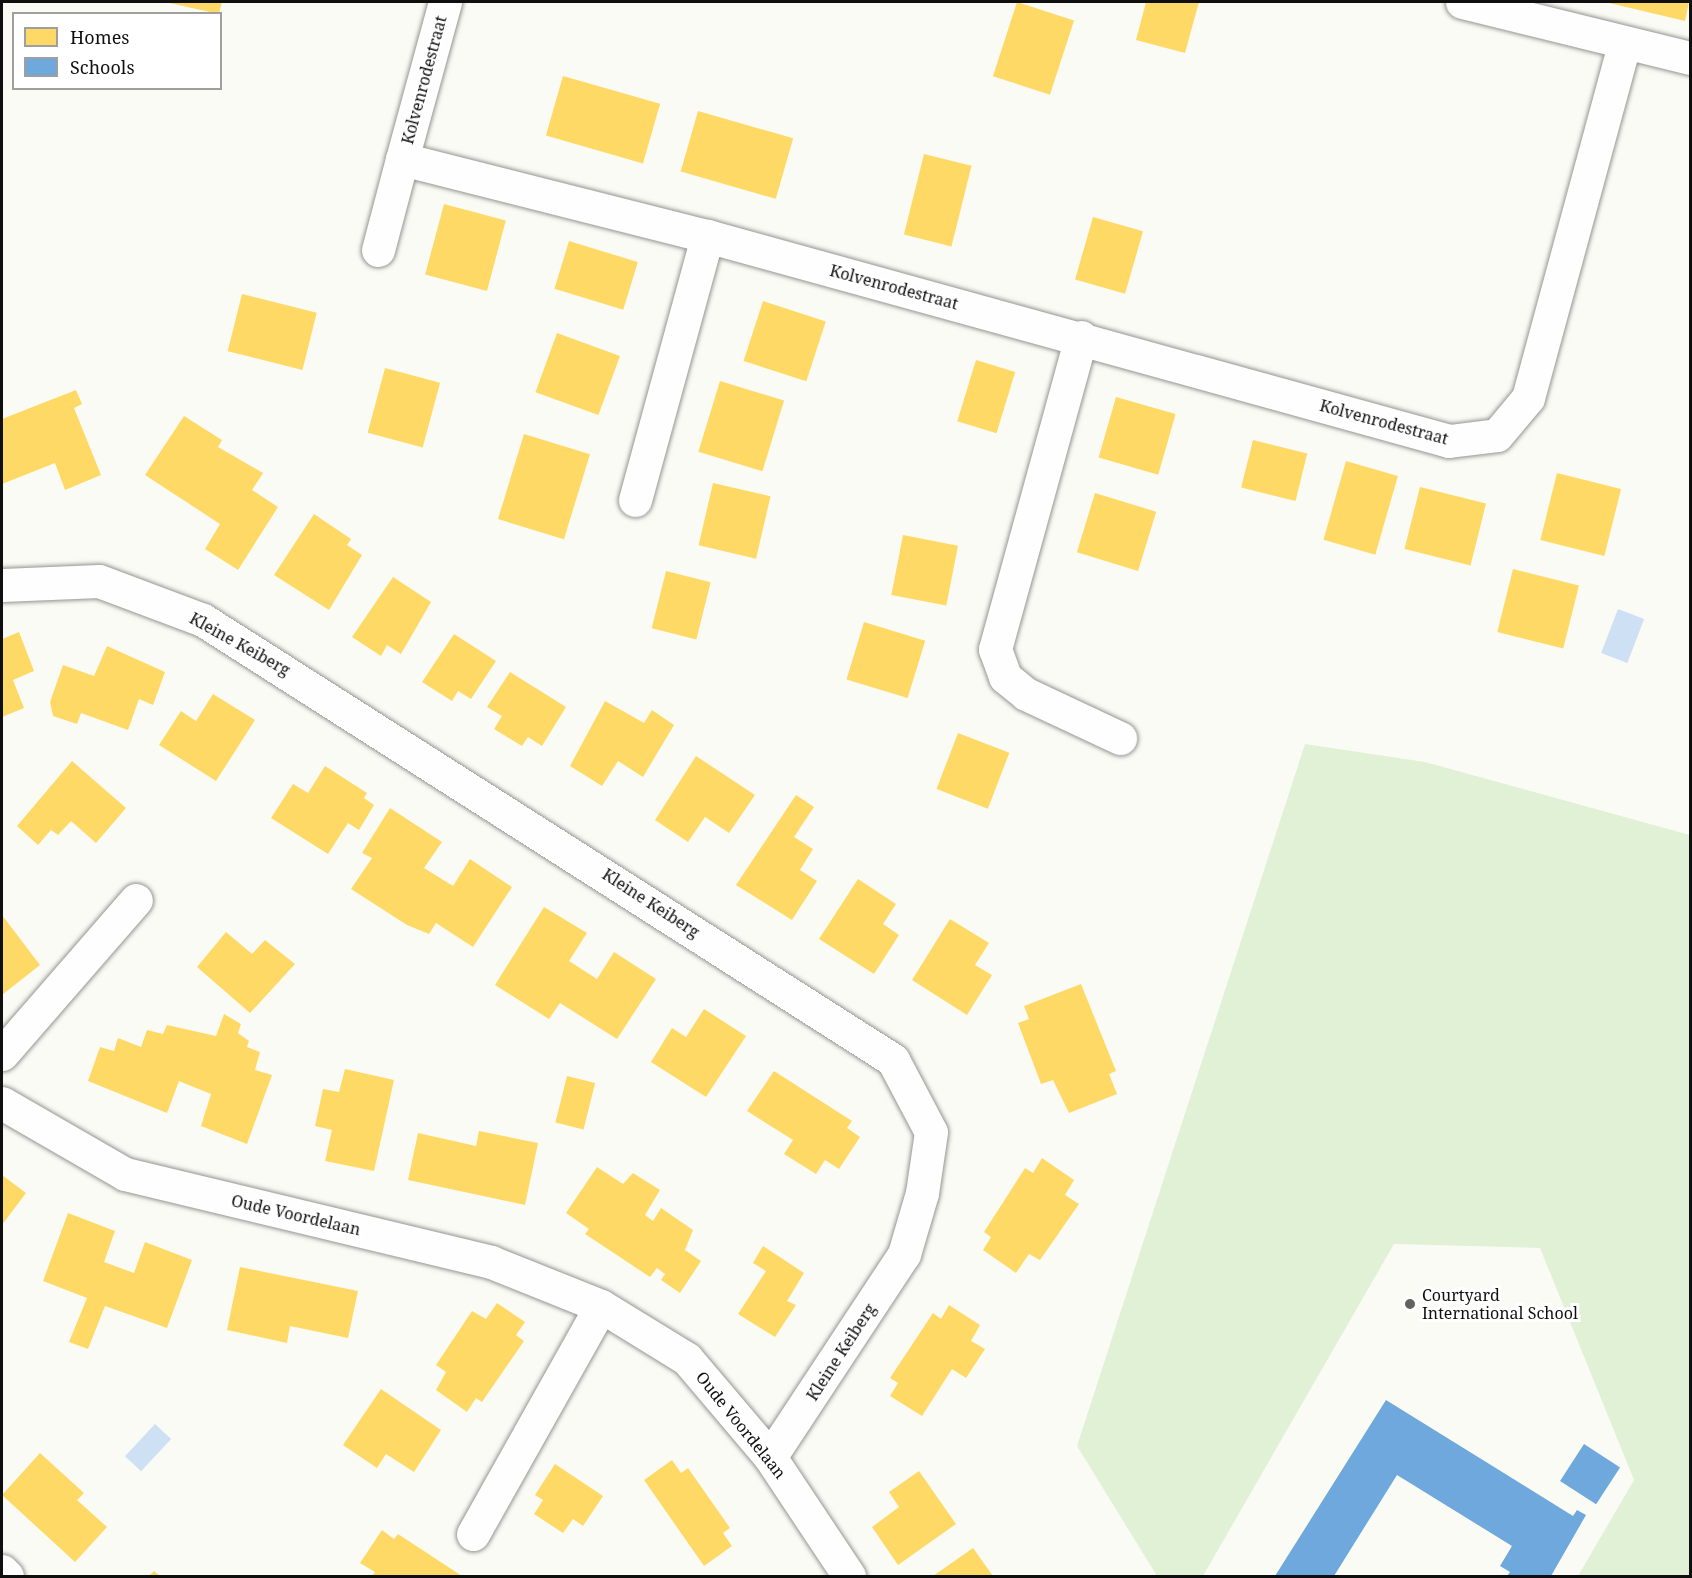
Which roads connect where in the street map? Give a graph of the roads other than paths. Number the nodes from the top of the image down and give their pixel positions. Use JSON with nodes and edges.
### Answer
{"nodes":[{"id":1,"x":445,"y":2,"type":"edge"},
{"id":2,"x":1462,"y":2,"type":"edge"},
{"id":3,"x":1624,"y":44,"type":"junction"},
{"id":4,"x":1690,"y":58,"type":"edge"},
{"id":5,"x":402,"y":159,"type":"junction"},
{"id":6,"x":706,"y":236,"type":"junction"},
{"id":7,"x":378,"y":250,"type":"dead end"},
{"id":8,"x":1081,"y":338,"type":"junction"},
{"id":9,"x":635,"y":500,"type":"dead end"},
{"id":10,"x":2,"y":585,"type":"edge"},
{"id":11,"x":1120,"y":738,"type":"dead end"},
{"id":12,"x":136,"y":900,"type":"dead end"},
{"id":13,"x":2,"y":1054,"type":"edge"},
{"id":14,"x":2,"y":1103,"type":"edge"},
{"id":15,"x":601,"y":1306,"type":"junction"},
{"id":16,"x":770,"y":1457,"type":"junction"},
{"id":17,"x":473,"y":1534,"type":"dead end"},
{"id":18,"x":2,"y":1571,"type":"edge"},
{"id":19,"x":8,"y":1576,"type":"edge"},
{"id":20,"x":849,"y":1576,"type":"edge"}],
"edges":[{"from":1,"to":5,"type":"street","name":"Kolvenrodestraat"},
{"from":2,"to":3,"type":"street"},
{"from":3,"to":4,"type":"street"},
{"from":3,"to":8,"type":"street","name":"Kolvenrodestraat"},
{"from":5,"to":6,"type":"street","name":"Kolvenrodestraat"},
{"from":5,"to":7,"type":"street","name":"Kolvenrodestraat"},
{"from":6,"to":8,"type":"street","name":"Kolvenrodestraat"},
{"from":6,"to":9,"type":"street"},
{"from":8,"to":11,"type":"street"},
{"from":10,"to":16,"type":"street","name":"Kleine Keiberg"},
{"from":12,"to":13,"type":"street"},
{"from":14,"to":15,"type":"street","name":"Oude Voordelaan"},
{"from":15,"to":16,"type":"street","name":"Oude Voordelaan"},
{"from":15,"to":17,"type":"street"},
{"from":16,"to":20,"type":"street","name":"Oude Voordelaan"},
{"from":18,"to":19,"type":"street"}]}
